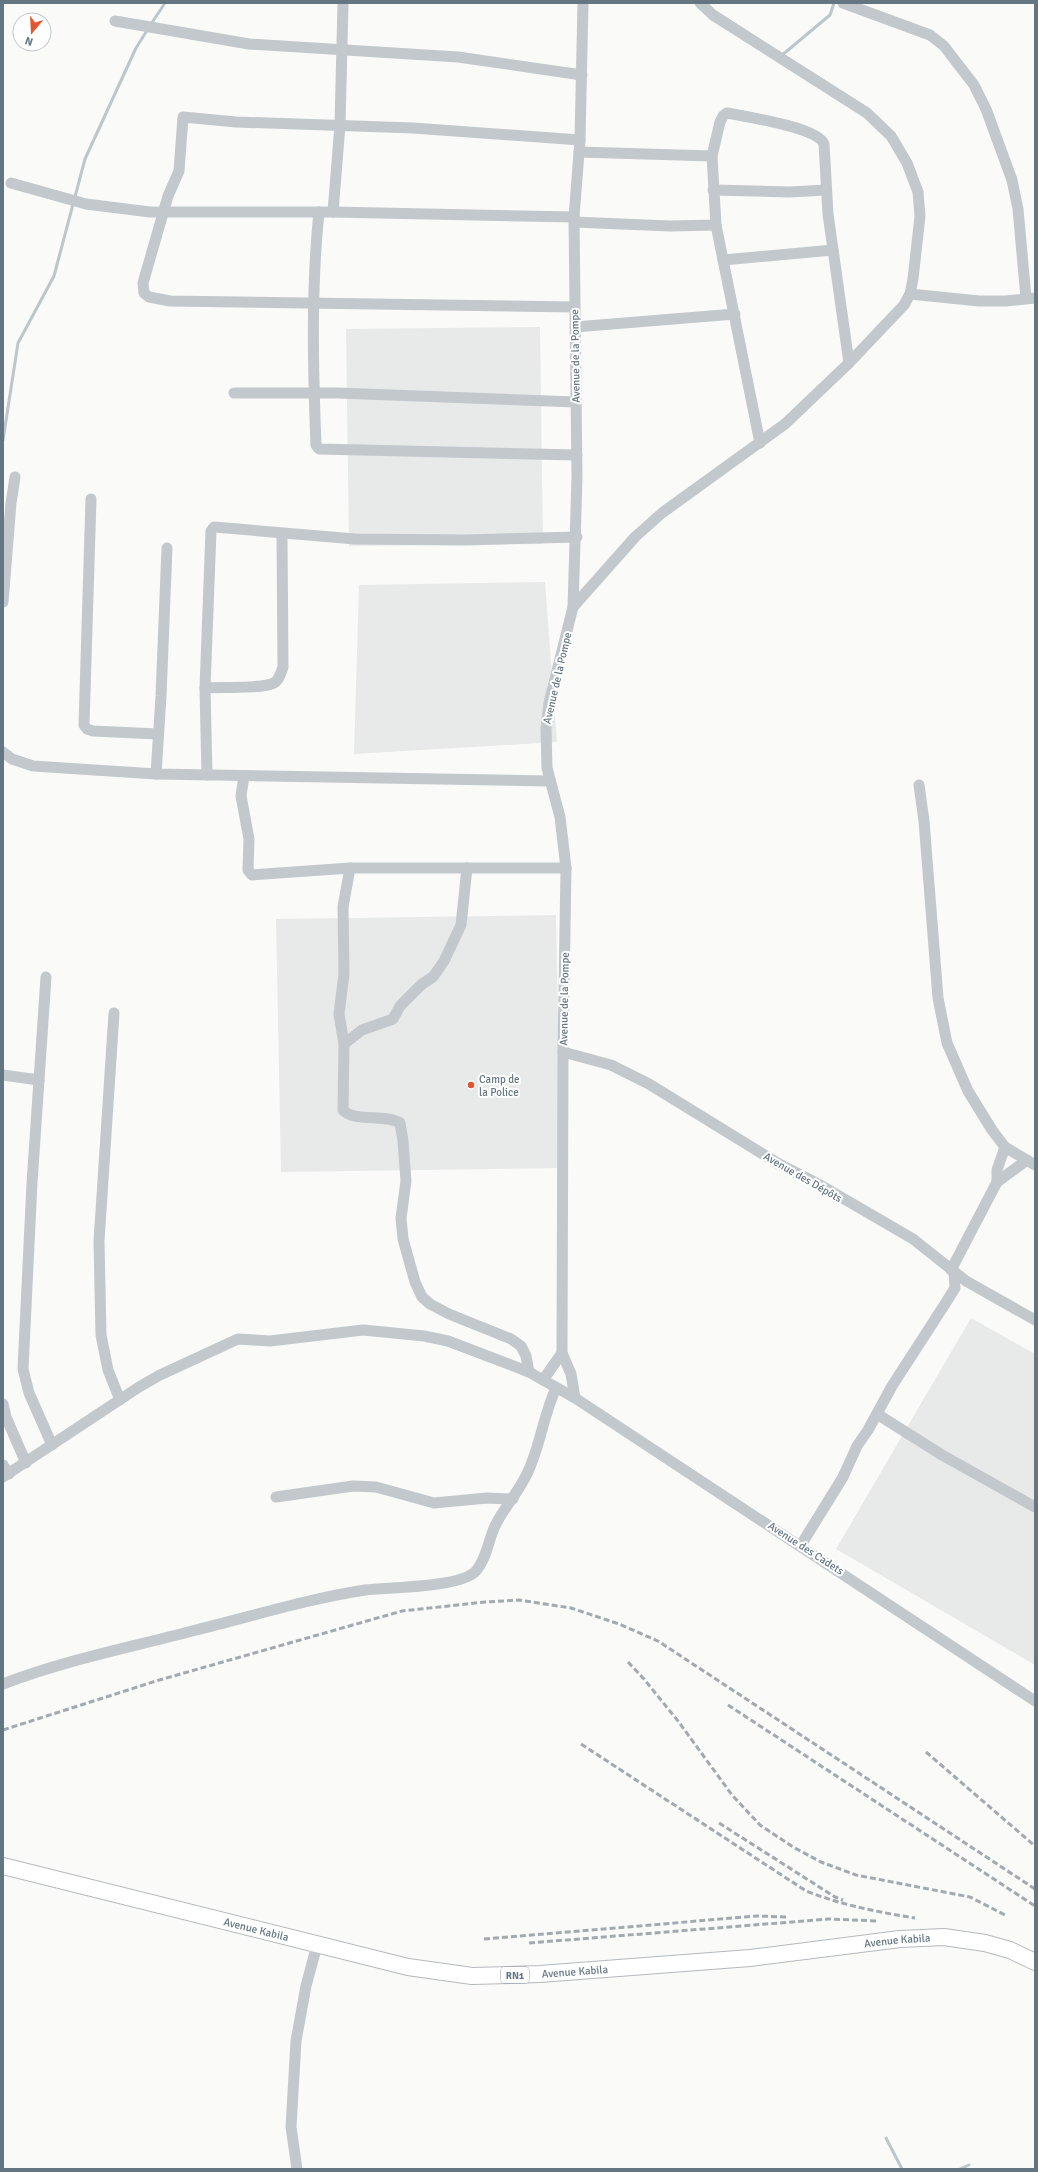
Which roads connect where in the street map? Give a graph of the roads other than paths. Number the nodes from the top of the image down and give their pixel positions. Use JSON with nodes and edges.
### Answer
{"nodes":[{"id":1,"x":343,"y":3,"type":"edge"},
{"id":2,"x":583,"y":3,"type":"edge"},
{"id":3,"x":700,"y":3,"type":"edge"},
{"id":4,"x":843,"y":3,"type":"edge"},
{"id":5,"x":115,"y":21,"type":"dead end"},
{"id":6,"x":342,"y":50,"type":"junction"},
{"id":7,"x":582,"y":75,"type":"junction"},
{"id":8,"x":340,"y":124,"type":"junction"},
{"id":9,"x":580,"y":140,"type":"junction"},
{"id":10,"x":580,"y":152,"type":"junction"},
{"id":11,"x":712,"y":156,"type":"junction"},
{"id":12,"x":11,"y":183,"type":"dead end"},
{"id":13,"x":712,"y":190,"type":"junction"},
{"id":14,"x":826,"y":190,"type":"junction"},
{"id":15,"x":164,"y":212,"type":"junction"},
{"id":16,"x":319,"y":212,"type":"junction"},
{"id":17,"x":333,"y":212,"type":"junction"},
{"id":18,"x":574,"y":220,"type":"junction"},
{"id":19,"x":716,"y":225,"type":"junction"},
{"id":20,"x":833,"y":250,"type":"junction"},
{"id":21,"x":723,"y":260,"type":"junction"},
{"id":22,"x":910,"y":294,"type":"junction"},
{"id":23,"x":1031,"y":298,"type":"edge"},
{"id":24,"x":313,"y":303,"type":"junction"},
{"id":25,"x":574,"y":307,"type":"junction"},
{"id":26,"x":735,"y":314,"type":"junction"},
{"id":27,"x":575,"y":327,"type":"junction"},
{"id":28,"x":849,"y":363,"type":"junction"},
{"id":29,"x":234,"y":393,"type":"dead end"},
{"id":30,"x":314,"y":393,"type":"junction"},
{"id":31,"x":576,"y":402,"type":"junction"},
{"id":32,"x":760,"y":443,"type":"junction"},
{"id":33,"x":577,"y":456,"type":"junction"},
{"id":34,"x":15,"y":477,"type":"dead end"},
{"id":35,"x":91,"y":500,"type":"dead end"},
{"id":36,"x":282,"y":534,"type":"junction"},
{"id":37,"x":577,"y":537,"type":"junction"},
{"id":38,"x":167,"y":548,"type":"dead end"},
{"id":39,"x":3,"y":602,"type":"edge"},
{"id":40,"x":574,"y":608,"type":"junction"},
{"id":41,"x":205,"y":688,"type":"junction"},
{"id":42,"x":158,"y":734,"type":"junction"},
{"id":43,"x":3,"y":752,"type":"edge"},
{"id":44,"x":156,"y":774,"type":"junction"},
{"id":45,"x":207,"y":774,"type":"junction"},
{"id":46,"x":244,"y":776,"type":"junction"},
{"id":47,"x":550,"y":782,"type":"junction"},
{"id":48,"x":919,"y":785,"type":"dead end"},
{"id":49,"x":350,"y":868,"type":"junction"},
{"id":50,"x":467,"y":868,"type":"junction"},
{"id":51,"x":566,"y":868,"type":"junction"},
{"id":52,"x":46,"y":977,"type":"dead end"},
{"id":53,"x":114,"y":1013,"type":"dead end"},
{"id":54,"x":344,"y":1044,"type":"junction"},
{"id":55,"x":563,"y":1052,"type":"junction"},
{"id":56,"x":3,"y":1075,"type":"edge"},
{"id":57,"x":39,"y":1080,"type":"junction"},
{"id":58,"x":1005,"y":1147,"type":"junction"},
{"id":59,"x":1031,"y":1162,"type":"edge"},
{"id":60,"x":997,"y":1182,"type":"junction"},
{"id":61,"x":953,"y":1272,"type":"junction"},
{"id":62,"x":966,"y":1281,"type":"junction"},
{"id":63,"x":955,"y":1288,"type":"junction"},
{"id":64,"x":1035,"y":1320,"type":"edge"},
{"id":65,"x":562,"y":1353,"type":"junction"},
{"id":66,"x":529,"y":1372,"type":"junction"},
{"id":67,"x":543,"y":1380,"type":"junction"},
{"id":68,"x":556,"y":1388,"type":"junction"},
{"id":69,"x":575,"y":1398,"type":"junction"},
{"id":70,"x":120,"y":1400,"type":"junction"},
{"id":71,"x":3,"y":1404,"type":"edge"},
{"id":72,"x":877,"y":1414,"type":"junction"},
{"id":73,"x":52,"y":1445,"type":"junction"},
{"id":74,"x":26,"y":1463,"type":"junction"},
{"id":75,"x":5,"y":1472,"type":"edge"},
{"id":76,"x":276,"y":1497,"type":"dead end"},
{"id":77,"x":513,"y":1499,"type":"junction"},
{"id":78,"x":1035,"y":1507,"type":"edge"},
{"id":79,"x":801,"y":1545,"type":"junction"},
{"id":80,"x":3,"y":1684,"type":"edge"},
{"id":81,"x":1035,"y":1701,"type":"edge"},
{"id":82,"x":3,"y":1866,"type":"edge"},
{"id":83,"x":317,"y":1945,"type":"junction"},
{"id":84,"x":1035,"y":1962,"type":"edge"},
{"id":85,"x":297,"y":2169,"type":"edge"}],
"edges":[{"from":1,"to":6,"type":"street"},
{"from":2,"to":7,"type":"street","name":"Avenue de la Pompe"},
{"from":3,"to":22,"type":"street"},
{"from":4,"to":23,"type":"street"},
{"from":5,"to":6,"type":"street"},
{"from":6,"to":7,"type":"street"},
{"from":6,"to":8,"type":"street"},
{"from":7,"to":9,"type":"street","name":"Avenue de la Pompe"},
{"from":8,"to":9,"type":"street"},
{"from":8,"to":15,"type":"street"},
{"from":8,"to":17,"type":"street"},
{"from":9,"to":10,"type":"street","name":"Avenue de la Pompe"},
{"from":10,"to":11,"type":"street"},
{"from":10,"to":18,"type":"street","name":"Avenue de la Pompe"},
{"from":11,"to":13,"type":"street"},
{"from":11,"to":14,"type":"street"},
{"from":12,"to":15,"type":"street"},
{"from":13,"to":14,"type":"street"},
{"from":13,"to":19,"type":"street"},
{"from":14,"to":20,"type":"street"},
{"from":15,"to":16,"type":"street"},
{"from":15,"to":24,"type":"street"},
{"from":16,"to":17,"type":"street"},
{"from":16,"to":24,"type":"street"},
{"from":17,"to":18,"type":"street"},
{"from":18,"to":19,"type":"street"},
{"from":18,"to":25,"type":"street","name":"Avenue de la Pompe"},
{"from":19,"to":21,"type":"street"},
{"from":20,"to":21,"type":"street"},
{"from":20,"to":28,"type":"street"},
{"from":21,"to":26,"type":"street"},
{"from":22,"to":23,"type":"street"},
{"from":22,"to":28,"type":"street"},
{"from":24,"to":25,"type":"street"},
{"from":24,"to":30,"type":"street"},
{"from":25,"to":27,"type":"street","name":"Avenue de la Pompe"},
{"from":26,"to":27,"type":"street"},
{"from":26,"to":32,"type":"street"},
{"from":27,"to":31,"type":"street","name":"Avenue de la Pompe"},
{"from":28,"to":32,"type":"street"},
{"from":29,"to":30,"type":"street"},
{"from":30,"to":31,"type":"street"},
{"from":30,"to":33,"type":"street"},
{"from":31,"to":33,"type":"street","name":"Avenue de la Pompe"},
{"from":32,"to":40,"type":"street"},
{"from":33,"to":37,"type":"street","name":"Avenue de la Pompe"},
{"from":34,"to":39,"type":"street"},
{"from":35,"to":42,"type":"street"},
{"from":36,"to":37,"type":"street"},
{"from":36,"to":41,"type":"street"},
{"from":36,"to":41,"type":"street"},
{"from":37,"to":40,"type":"street","name":"Avenue de la Pompe"},
{"from":38,"to":42,"type":"street"},
{"from":40,"to":47,"type":"street","name":"Avenue de la Pompe"},
{"from":41,"to":45,"type":"street"},
{"from":42,"to":44,"type":"street"},
{"from":43,"to":44,"type":"street"},
{"from":44,"to":45,"type":"street"},
{"from":45,"to":46,"type":"street"},
{"from":46,"to":47,"type":"street"},
{"from":46,"to":49,"type":"street"},
{"from":47,"to":51,"type":"street","name":"Avenue de la Pompe"},
{"from":48,"to":58,"type":"street"},
{"from":49,"to":50,"type":"street"},
{"from":49,"to":54,"type":"street"},
{"from":50,"to":51,"type":"street"},
{"from":50,"to":54,"type":"street"},
{"from":51,"to":55,"type":"street","name":"Avenue de la Pompe"},
{"from":52,"to":57,"type":"street"},
{"from":53,"to":70,"type":"street"},
{"from":54,"to":66,"type":"street"},
{"from":55,"to":61,"type":"street","name":"Avenue des Dépôts"},
{"from":55,"to":65,"type":"street","name":"Avenue de la Pompe"},
{"from":56,"to":57,"type":"street"},
{"from":57,"to":73,"type":"street"},
{"from":58,"to":59,"type":"street"},
{"from":58,"to":60,"type":"street"},
{"from":59,"to":60,"type":"street"},
{"from":60,"to":61,"type":"street"},
{"from":61,"to":62,"type":"street","name":"Avenue des Dépôts"},
{"from":61,"to":63,"type":"street"},
{"from":62,"to":63,"type":"street"},
{"from":62,"to":64,"type":"street","name":"Avenue des Dépôts"},
{"from":63,"to":72,"type":"street"},
{"from":65,"to":67,"type":"street"},
{"from":65,"to":69,"type":"street","name":"Avenue de la Pompe"},
{"from":66,"to":67,"type":"street","name":"Avenue des Cadets"},
{"from":66,"to":70,"type":"street","name":"Avenue des Cadets"},
{"from":67,"to":68,"type":"street","name":"Avenue des Cadets"},
{"from":68,"to":69,"type":"street","name":"Avenue des Cadets"},
{"from":68,"to":77,"type":"street"},
{"from":69,"to":79,"type":"street","name":"Avenue des Cadets"},
{"from":70,"to":73,"type":"street","name":"Avenue des Cadets"},
{"from":71,"to":74,"type":"street"},
{"from":72,"to":78,"type":"street"},
{"from":72,"to":79,"type":"street"},
{"from":73,"to":74,"type":"street","name":"Avenue des Cadets"},
{"from":74,"to":75,"type":"street","name":"Avenue des Cadets"},
{"from":76,"to":77,"type":"street"},
{"from":77,"to":80,"type":"street"},
{"from":79,"to":81,"type":"street","name":"Avenue des Cadets"},
{"from":82,"to":83,"type":"highway","name":"Avenue Kabila","number":"RN1"},
{"from":83,"to":84,"type":"highway","name":"Avenue Kabila","number":"RN1"},
{"from":83,"to":85,"type":"street"}]}
